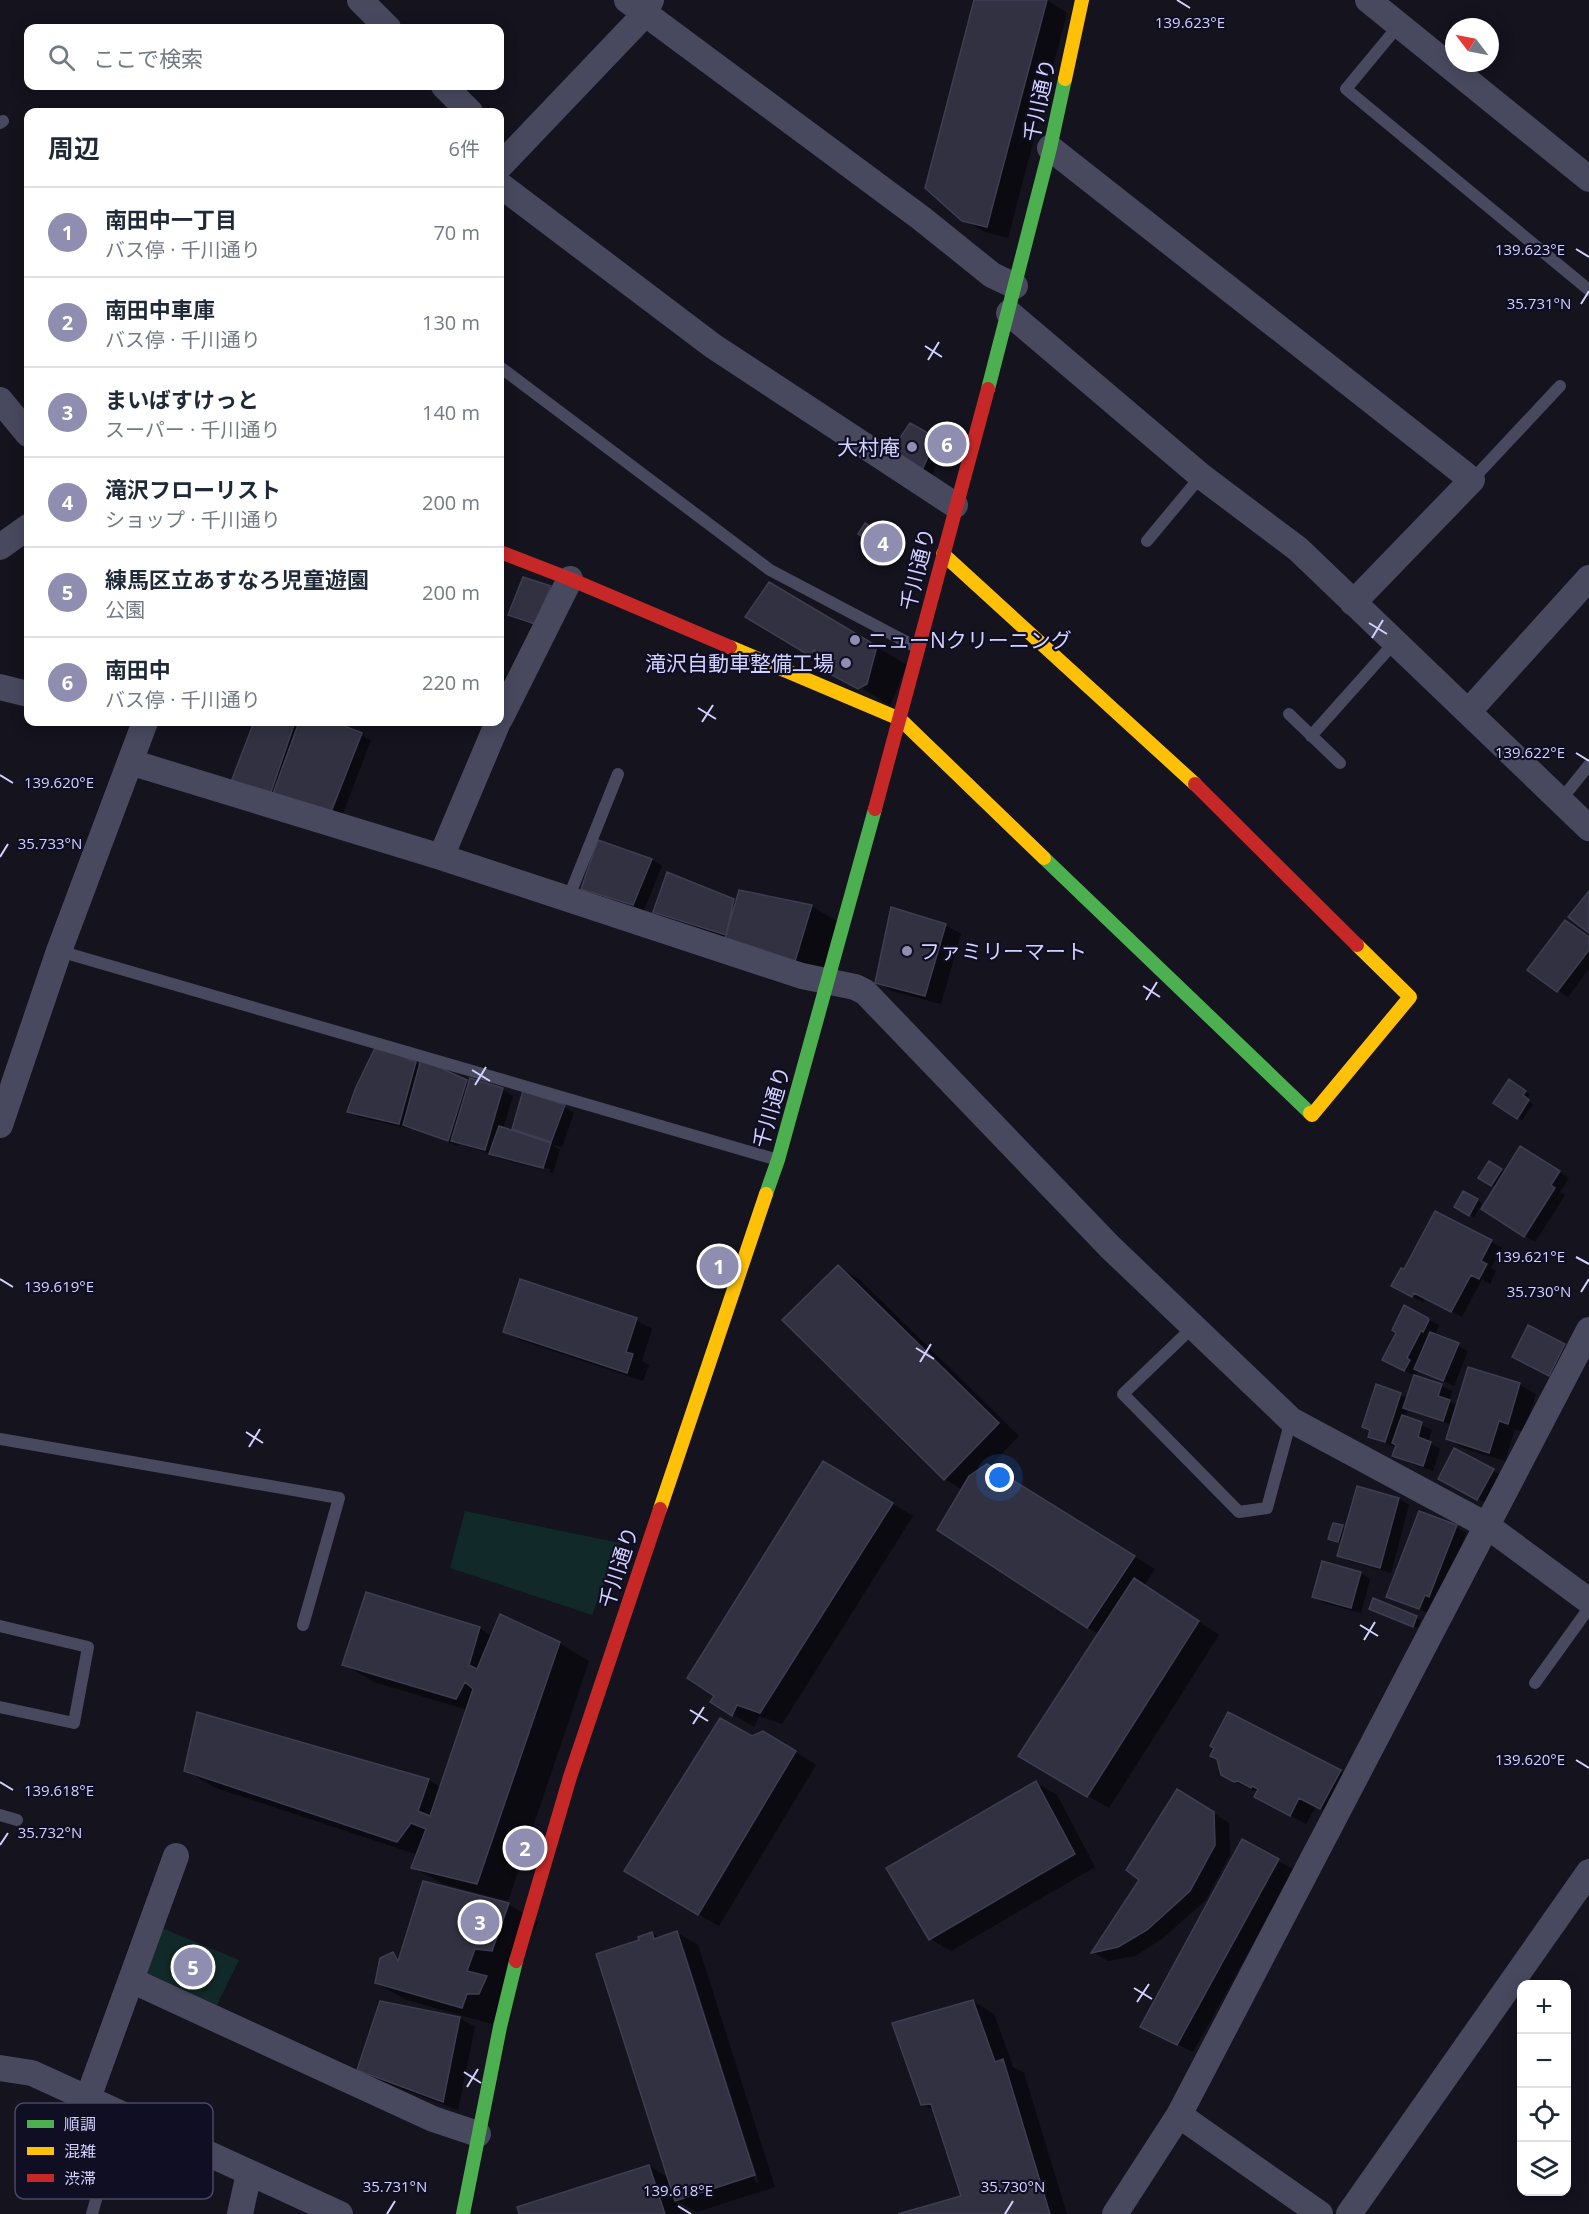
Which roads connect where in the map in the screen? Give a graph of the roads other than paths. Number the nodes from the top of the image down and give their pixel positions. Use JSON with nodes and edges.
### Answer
{"nodes":[{"id":1,"x":360,"y":0,"type":"edge"},
{"id":2,"x":1082,"y":0,"type":"edge"},
{"id":3,"x":1368,"y":0,"type":"edge"},
{"id":4,"x":641,"y":5,"type":"edge"},
{"id":5,"x":384,"y":24,"type":"edge"},
{"id":6,"x":1399,"y":25,"type":"junction"},
{"id":7,"x":448,"y":90,"type":"edge"},
{"id":8,"x":466,"y":108,"type":"edge"},
{"id":9,"x":1050,"y":148,"type":"junction"},
{"id":10,"x":504,"y":153,"type":"edge"},
{"id":11,"x":1589,"y":179,"type":"edge"},
{"id":12,"x":504,"y":188,"type":"edge"},
{"id":13,"x":1015,"y":286,"type":"junction"},
{"id":14,"x":1589,"y":290,"type":"edge"},
{"id":15,"x":1009,"y":313,"type":"junction"},
{"id":16,"x":504,"y":370,"type":"edge"},
{"id":17,"x":1560,"y":386,"type":"dead end"},
{"id":18,"x":0,"y":400,"type":"edge"},
{"id":19,"x":24,"y":429,"type":"edge"},
{"id":20,"x":1201,"y":476,"type":"junction"},
{"id":21,"x":1472,"y":480,"type":"junction"},
{"id":22,"x":955,"y":505,"type":"junction"},
{"id":23,"x":24,"y":530,"type":"edge"},
{"id":24,"x":1147,"y":541,"type":"dead end"},
{"id":25,"x":0,"y":548,"type":"edge"},
{"id":26,"x":504,"y":554,"type":"edge"},
{"id":27,"x":944,"y":554,"type":"junction"},
{"id":28,"x":1589,"y":578,"type":"edge"},
{"id":29,"x":570,"y":579,"type":"junction"},
{"id":30,"x":1353,"y":603,"type":"junction"},
{"id":31,"x":1394,"y":643,"type":"junction"},
{"id":32,"x":919,"y":648,"type":"junction"},
{"id":33,"x":0,"y":687,"type":"edge"},
{"id":34,"x":24,"y":693,"type":"edge"},
{"id":35,"x":504,"y":710,"type":"edge"},
{"id":36,"x":1468,"y":712,"type":"junction"},
{"id":37,"x":1289,"y":714,"type":"dead end"},
{"id":38,"x":900,"y":719,"type":"junction"},
{"id":39,"x":142,"y":726,"type":"edge"},
{"id":40,"x":496,"y":726,"type":"edge"},
{"id":41,"x":1311,"y":736,"type":"junction"},
{"id":42,"x":130,"y":762,"type":"junction"},
{"id":43,"x":1340,"y":763,"type":"dead end"},
{"id":44,"x":1589,"y":765,"type":"edge"},
{"id":45,"x":618,"y":774,"type":"dead end"},
{"id":46,"x":1560,"y":801,"type":"junction"},
{"id":47,"x":1589,"y":828,"type":"edge"},
{"id":48,"x":441,"y":857,"type":"junction"},
{"id":49,"x":568,"y":899,"type":"junction"},
{"id":50,"x":59,"y":951,"type":"junction"},
{"id":51,"x":828,"y":982,"type":"junction"},
{"id":52,"x":0,"y":1125,"type":"edge"},
{"id":53,"x":778,"y":1160,"type":"junction"},
{"id":54,"x":1193,"y":1327,"type":"junction"},
{"id":55,"x":1589,"y":1330,"type":"edge"},
{"id":56,"x":1291,"y":1420,"type":"junction"},
{"id":57,"x":0,"y":1439,"type":"edge"},
{"id":58,"x":1486,"y":1525,"type":"junction"},
{"id":59,"x":1589,"y":1600,"type":"edge"},
{"id":60,"x":1589,"y":1608,"type":"edge"},
{"id":61,"x":303,"y":1625,"type":"dead end"},
{"id":62,"x":0,"y":1626,"type":"edge"},
{"id":63,"x":1535,"y":1683,"type":"dead end"},
{"id":64,"x":0,"y":1707,"type":"edge"},
{"id":65,"x":0,"y":1815,"type":"edge"},
{"id":66,"x":17,"y":1820,"type":"dead end"},
{"id":67,"x":176,"y":1856,"type":"dead end"},
{"id":68,"x":1589,"y":1872,"type":"edge"},
{"id":69,"x":131,"y":1980,"type":"junction"},
{"id":70,"x":0,"y":2068,"type":"edge"},
{"id":71,"x":88,"y":2098,"type":"junction"},
{"id":72,"x":99,"y":2103,"type":"edge"},
{"id":73,"x":1179,"y":2115,"type":"junction"},
{"id":74,"x":478,"y":2134,"type":"junction"},
{"id":75,"x":213,"y":2156,"type":"edge"},
{"id":76,"x":249,"y":2173,"type":"junction"},
{"id":77,"x":96,"y":2199,"type":"edge"},
{"id":78,"x":92,"y":2214,"type":"edge"},
{"id":79,"x":240,"y":2214,"type":"edge"},
{"id":80,"x":340,"y":2214,"type":"edge"},
{"id":81,"x":462,"y":2214,"type":"edge"},
{"id":82,"x":1115,"y":2214,"type":"edge"},
{"id":83,"x":1320,"y":2214,"type":"edge"},
{"id":84,"x":1349,"y":2214,"type":"edge"}],
"edges":[{"from":1,"to":5,"type":"street"},
{"from":2,"to":9,"type":"main road","name":"千川通り"},
{"from":3,"to":6,"type":"street"},
{"from":4,"to":10,"type":"street"},
{"from":4,"to":13,"type":"street"},
{"from":6,"to":11,"type":"street"},
{"from":6,"to":14,"type":"lane"},
{"from":7,"to":8,"type":"street"},
{"from":9,"to":13,"type":"main road","name":"千川通り"},
{"from":9,"to":21,"type":"street"},
{"from":12,"to":22,"type":"street"},
{"from":13,"to":15,"type":"main road","name":"千川通り"},
{"from":15,"to":20,"type":"street"},
{"from":15,"to":22,"type":"main road","name":"千川通り"},
{"from":16,"to":32,"type":"lane"},
{"from":17,"to":21,"type":"lane"},
{"from":18,"to":19,"type":"street"},
{"from":20,"to":24,"type":"lane"},
{"from":20,"to":30,"type":"street"},
{"from":21,"to":30,"type":"street"},
{"from":22,"to":27,"type":"main road","name":"千川通り"},
{"from":23,"to":25,"type":"street"},
{"from":26,"to":29,"type":"main road"},
{"from":27,"to":32,"type":"main road","name":"千川通り"},
{"from":27,"to":38,"type":"main road"},
{"from":28,"to":36,"type":"street"},
{"from":29,"to":35,"type":"street"},
{"from":29,"to":38,"type":"main road"},
{"from":30,"to":31,"type":"street"},
{"from":31,"to":36,"type":"street"},
{"from":31,"to":41,"type":"lane"},
{"from":32,"to":38,"type":"main road","name":"千川通り"},
{"from":33,"to":34,"type":"street"},
{"from":36,"to":46,"type":"street"},
{"from":37,"to":41,"type":"lane"},
{"from":38,"to":51,"type":"main road","name":"千川通り"},
{"from":39,"to":42,"type":"street"},
{"from":40,"to":48,"type":"street"},
{"from":41,"to":43,"type":"lane"},
{"from":42,"to":48,"type":"street"},
{"from":42,"to":50,"type":"street"},
{"from":44,"to":46,"type":"lane"},
{"from":45,"to":49,"type":"lane"},
{"from":46,"to":47,"type":"street"},
{"from":48,"to":49,"type":"street"},
{"from":49,"to":51,"type":"street"},
{"from":50,"to":52,"type":"street"},
{"from":50,"to":53,"type":"lane"},
{"from":51,"to":53,"type":"main road","name":"千川通り"},
{"from":51,"to":54,"type":"street"},
{"from":53,"to":74,"type":"main road","name":"千川通り"},
{"from":54,"to":56,"type":"street"},
{"from":54,"to":56,"type":"lane"},
{"from":55,"to":58,"type":"street"},
{"from":56,"to":58,"type":"street"},
{"from":57,"to":61,"type":"lane"},
{"from":58,"to":59,"type":"street"},
{"from":58,"to":73,"type":"street"},
{"from":60,"to":63,"type":"lane"},
{"from":62,"to":64,"type":"lane"},
{"from":65,"to":66,"type":"lane"},
{"from":67,"to":69,"type":"street"},
{"from":68,"to":84,"type":"street"},
{"from":69,"to":71,"type":"street"},
{"from":69,"to":74,"type":"street"},
{"from":70,"to":71,"type":"street"},
{"from":71,"to":72,"type":"street"},
{"from":73,"to":82,"type":"street"},
{"from":73,"to":83,"type":"street"},
{"from":74,"to":81,"type":"main road","name":"千川通り"},
{"from":75,"to":76,"type":"street"},
{"from":76,"to":79,"type":"street"},
{"from":76,"to":80,"type":"street"},
{"from":77,"to":78,"type":"lane"}]}
